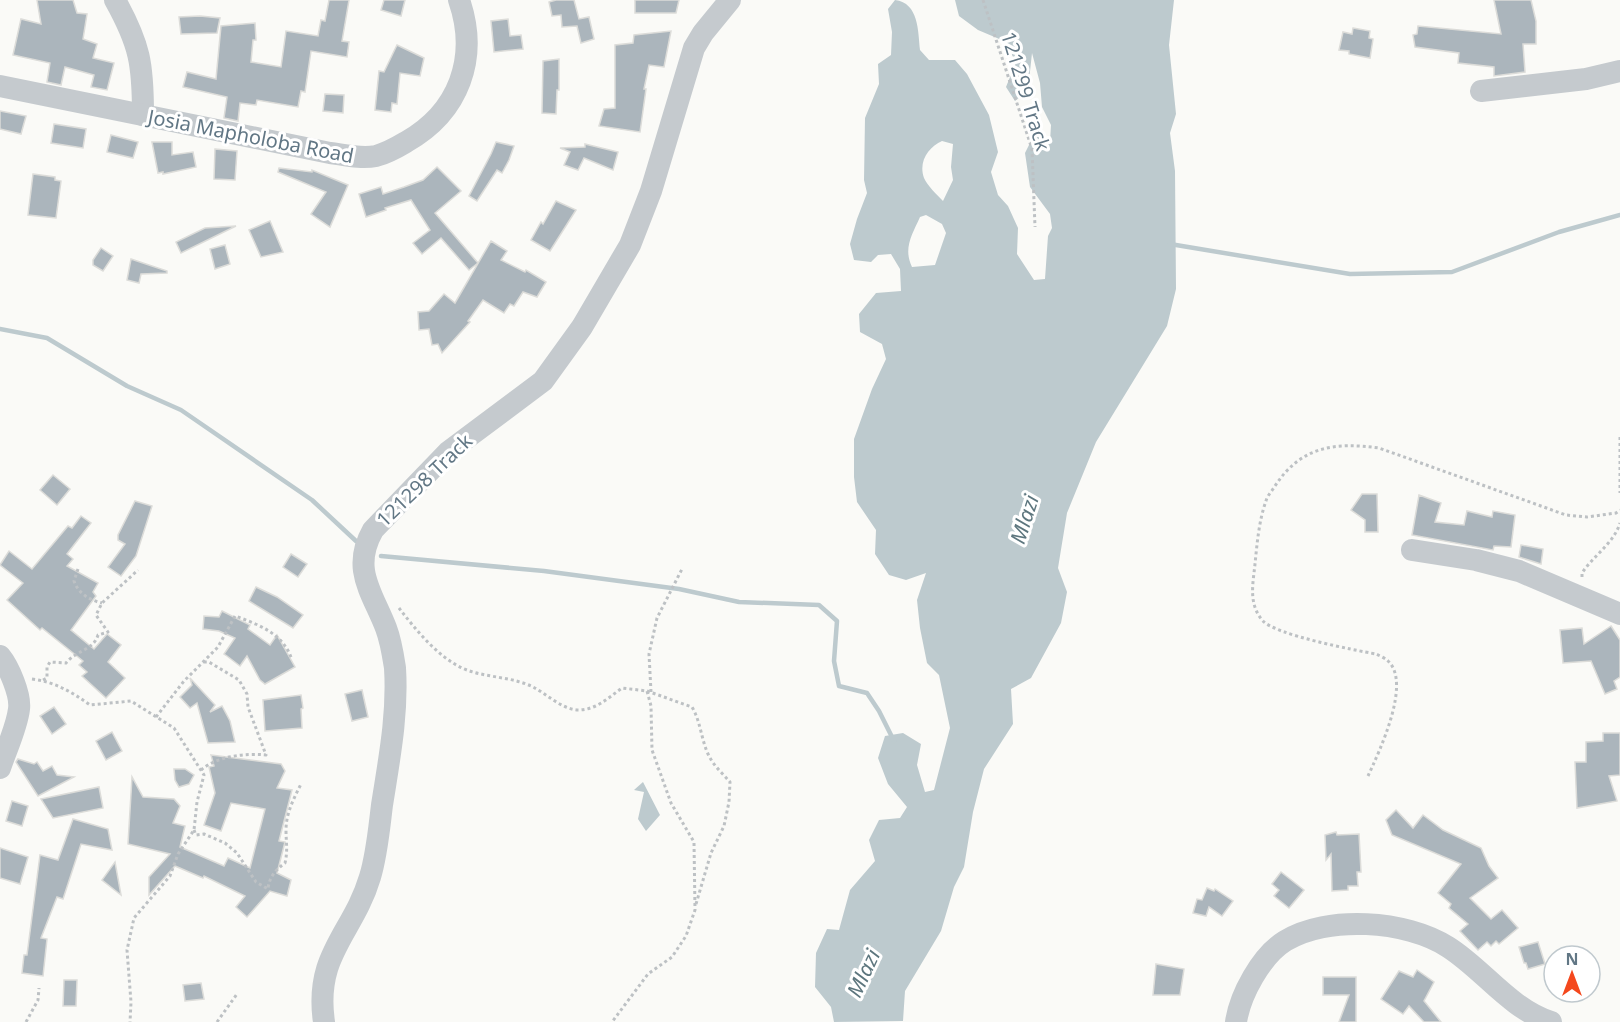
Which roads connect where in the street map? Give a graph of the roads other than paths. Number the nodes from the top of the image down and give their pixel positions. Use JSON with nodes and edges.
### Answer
{"nodes":[{"id":1,"x":115,"y":0,"type":"edge"},
{"id":2,"x":459,"y":0,"type":"edge"},
{"id":3,"x":730,"y":0,"type":"edge"},
{"id":4,"x":1620,"y":71,"type":"edge"},
{"id":5,"x":0,"y":86,"type":"edge"},
{"id":6,"x":1481,"y":91,"type":"dead end"},
{"id":7,"x":143,"y":115,"type":"junction"},
{"id":8,"x":1412,"y":550,"type":"dead end"},
{"id":9,"x":1620,"y":614,"type":"edge"},
{"id":10,"x":0,"y":656,"type":"edge"},
{"id":11,"x":0,"y":768,"type":"edge"},
{"id":12,"x":324,"y":1022,"type":"edge"},
{"id":13,"x":1236,"y":1022,"type":"edge"},
{"id":14,"x":1551,"y":1022,"type":"edge"}],
"edges":[{"from":1,"to":7,"type":"street"},
{"from":2,"to":7,"type":"street","name":"Josia Mapholoba Road"},
{"from":3,"to":12,"type":"street","name":"121298 Track"},
{"from":4,"to":6,"type":"street"},
{"from":5,"to":7,"type":"street","name":"Josia Mapholoba Road"},
{"from":8,"to":9,"type":"street"},
{"from":10,"to":11,"type":"street"},
{"from":13,"to":14,"type":"street"}]}
